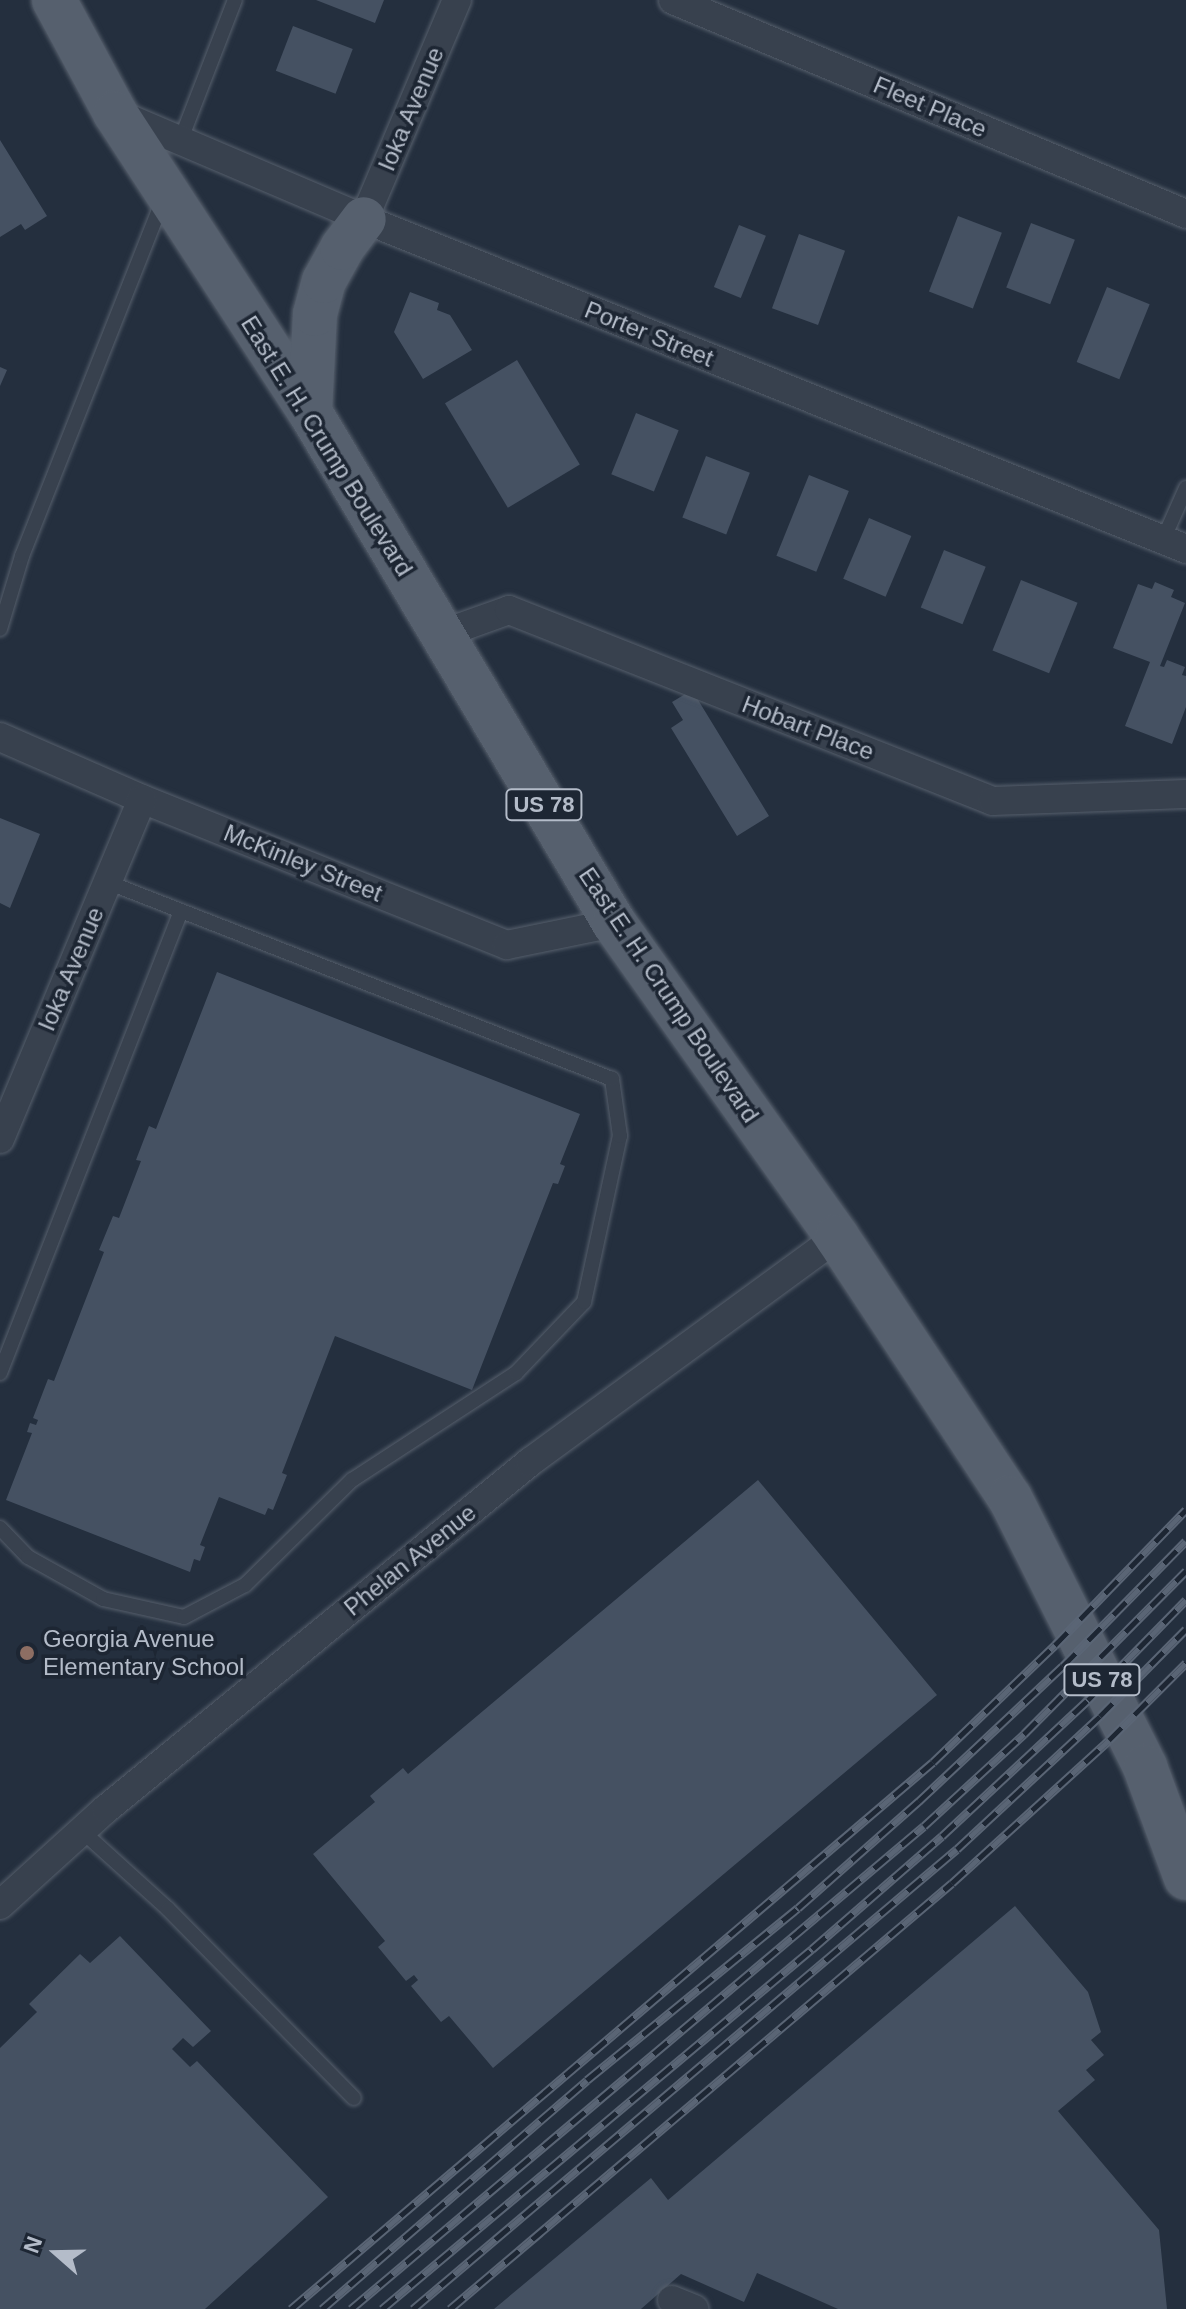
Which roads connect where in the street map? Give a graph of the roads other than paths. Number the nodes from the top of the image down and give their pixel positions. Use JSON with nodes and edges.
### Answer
{"nodes":[{"id":1,"x":54,"y":0,"type":"edge"},
{"id":2,"x":235,"y":0,"type":"edge"},
{"id":3,"x":457,"y":0,"type":"edge"},
{"id":4,"x":673,"y":0,"type":"edge"},
{"id":5,"x":115,"y":113,"type":"junction"},
{"id":6,"x":181,"y":139,"type":"junction"},
{"id":7,"x":166,"y":193,"type":"junction"},
{"id":8,"x":1186,"y":214,"type":"edge"},
{"id":9,"x":364,"y":219,"type":"junction"},
{"id":10,"x":310,"y":412,"type":"junction"},
{"id":11,"x":1186,"y":488,"type":"edge"},
{"id":12,"x":1174,"y":545,"type":"edge"},
{"id":13,"x":0,"y":629,"type":"edge"},
{"id":14,"x":442,"y":634,"type":"junction"},
{"id":15,"x":0,"y":737,"type":"edge"},
{"id":16,"x":1186,"y":794,"type":"edge"},
{"id":17,"x":142,"y":799,"type":"junction"},
{"id":18,"x":107,"y":882,"type":"junction"},
{"id":19,"x":181,"y":911,"type":"junction"},
{"id":20,"x":614,"y":923,"type":"junction"},
{"id":21,"x":0,"y":1139,"type":"edge"},
{"id":22,"x":837,"y":1237,"type":"junction"},
{"id":23,"x":0,"y":1373,"type":"edge"},
{"id":24,"x":0,"y":1528,"type":"edge"},
{"id":25,"x":82,"y":1831,"type":"junction"},
{"id":26,"x":1186,"y":1878,"type":"edge"},
{"id":27,"x":0,"y":1905,"type":"edge"},
{"id":28,"x":354,"y":2098,"type":"dead end"}],
"edges":[{"from":1,"to":5,"type":"main road","name":"East E. H. Crump Boulevard","number":"US 78"},
{"from":2,"to":6,"type":"lane"},
{"from":3,"to":9,"type":"street","name":"Ioka Avenue"},
{"from":4,"to":8,"type":"street","name":"Fleet Place"},
{"from":5,"to":6,"type":"street","name":"Porter Street"},
{"from":5,"to":7,"type":"main road","name":"East E. H. Crump Boulevard","number":"US 78"},
{"from":6,"to":9,"type":"street","name":"Porter Street"},
{"from":7,"to":10,"type":"main road","name":"East E. H. Crump Boulevard","number":"US 78"},
{"from":7,"to":13,"type":"lane"},
{"from":9,"to":10,"type":"main road"},
{"from":9,"to":12,"type":"street","name":"Porter Street"},
{"from":10,"to":14,"type":"main road","name":"East E. H. Crump Boulevard","number":"US 78"},
{"from":11,"to":12,"type":"lane"},
{"from":14,"to":16,"type":"street","name":"Hobart Place"},
{"from":14,"to":20,"type":"main road","name":"East E. H. Crump Boulevard","number":"US 78"},
{"from":15,"to":17,"type":"street","name":"McKinley Street"},
{"from":17,"to":18,"type":"street","name":"Ioka Avenue"},
{"from":17,"to":20,"type":"street","name":"McKinley Street"},
{"from":18,"to":19,"type":"lane"},
{"from":18,"to":21,"type":"street","name":"Ioka Avenue"},
{"from":19,"to":23,"type":"lane"},
{"from":19,"to":24,"type":"lane"},
{"from":20,"to":22,"type":"main road","name":"East E. H. Crump Boulevard","number":"US 78"},
{"from":22,"to":25,"type":"street","name":"Phelan Avenue"},
{"from":22,"to":26,"type":"main road","name":"East E. H. Crump Boulevard","number":"US 78"},
{"from":25,"to":27,"type":"street","name":"Phelan Avenue"},
{"from":25,"to":28,"type":"lane"}]}
